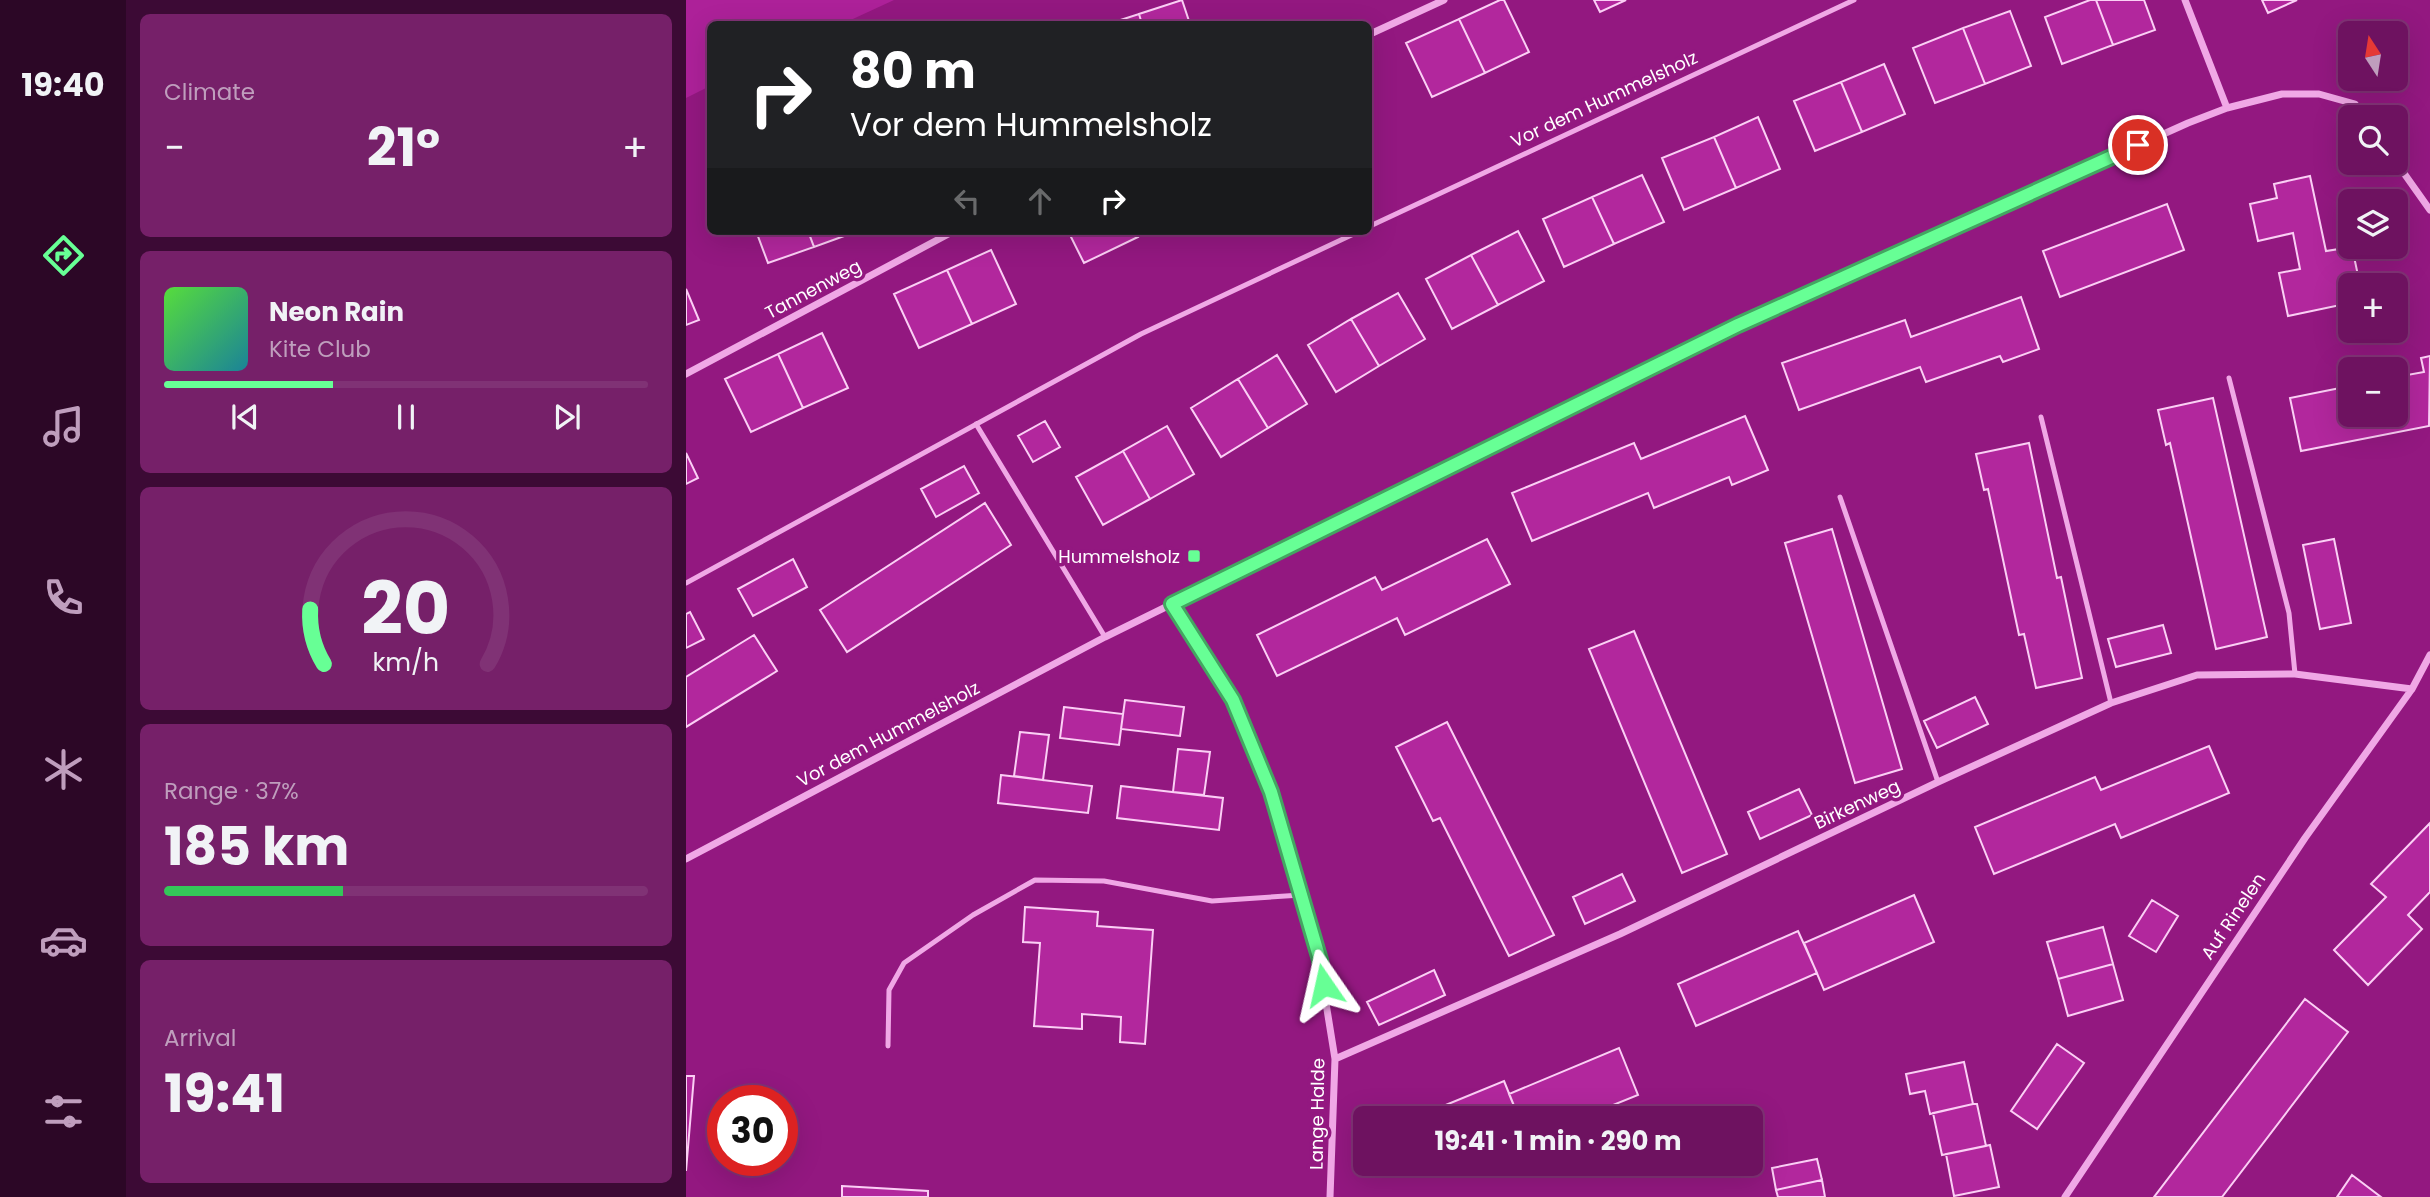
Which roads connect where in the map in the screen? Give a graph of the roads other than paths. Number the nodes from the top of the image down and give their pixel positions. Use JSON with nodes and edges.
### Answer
{"nodes":[{"id":1,"x":1444,"y":0,"type":"edge"},
{"id":2,"x":1854,"y":0,"type":"edge"},
{"id":3,"x":2185,"y":0,"type":"edge"},
{"id":4,"x":1372,"y":32,"type":"edge"},
{"id":5,"x":2356,"y":105,"type":"edge"},
{"id":6,"x":2227,"y":108,"type":"junction"},
{"id":7,"x":2405,"y":175,"type":"edge"},
{"id":8,"x":2430,"y":211,"type":"edge"},
{"id":9,"x":1372,"y":225,"type":"edge"},
{"id":10,"x":947,"y":235,"type":"edge"},
{"id":11,"x":1351,"y":235,"type":"edge"},
{"id":12,"x":686,"y":374,"type":"edge"},
{"id":13,"x":2230,"y":378,"type":"dead end"},
{"id":14,"x":2041,"y":417,"type":"dead end"},
{"id":15,"x":976,"y":424,"type":"junction"},
{"id":16,"x":1840,"y":498,"type":"dead end"},
{"id":17,"x":686,"y":583,"type":"edge"},
{"id":18,"x":1172,"y":604,"type":"junction"},
{"id":19,"x":1105,"y":637,"type":"junction"},
{"id":20,"x":2430,"y":655,"type":"edge"},
{"id":21,"x":2295,"y":674,"type":"junction"},
{"id":22,"x":2413,"y":689,"type":"junction"},
{"id":23,"x":2111,"y":703,"type":"junction"},
{"id":24,"x":1938,"y":782,"type":"junction"},
{"id":25,"x":686,"y":859,"type":"edge"},
{"id":26,"x":1301,"y":895,"type":"junction"},
{"id":27,"x":888,"y":1046,"type":"dead end"},
{"id":28,"x":1335,"y":1059,"type":"junction"},
{"id":29,"x":1330,"y":1197,"type":"edge"},
{"id":30,"x":2065,"y":1197,"type":"edge"}],
"edges":[{"from":1,"to":4,"type":"street"},
{"from":2,"to":9,"type":"lane","name":"Vor dem Hummelsholz"},
{"from":3,"to":6,"type":"street"},
{"from":5,"to":6,"type":"street","name":"Vor dem Hummelsholz"},
{"from":6,"to":18,"type":"street","name":"Vor dem Hummelsholz"},
{"from":7,"to":8,"type":"street"},
{"from":10,"to":12,"type":"street","name":"Tannenweg"},
{"from":11,"to":15,"type":"lane"},
{"from":13,"to":21,"type":"lane"},
{"from":14,"to":23,"type":"lane"},
{"from":15,"to":17,"type":"lane"},
{"from":15,"to":19,"type":"lane"},
{"from":16,"to":24,"type":"lane"},
{"from":18,"to":19,"type":"street","name":"Vor dem Hummelsholz"},
{"from":18,"to":26,"type":"street","name":"Lange Halde"},
{"from":19,"to":25,"type":"street","name":"Vor dem Hummelsholz"},
{"from":20,"to":22,"type":"street","name":"Auf Rinelen"},
{"from":21,"to":22,"type":"street","name":"Birkenweg"},
{"from":21,"to":23,"type":"street","name":"Birkenweg"},
{"from":22,"to":30,"type":"street","name":"Auf Rinelen"},
{"from":23,"to":24,"type":"street","name":"Birkenweg"},
{"from":24,"to":28,"type":"street","name":"Birkenweg"},
{"from":26,"to":27,"type":"lane"},
{"from":26,"to":28,"type":"street","name":"Lange Halde"},
{"from":28,"to":29,"type":"street","name":"Lange Halde"}]}
